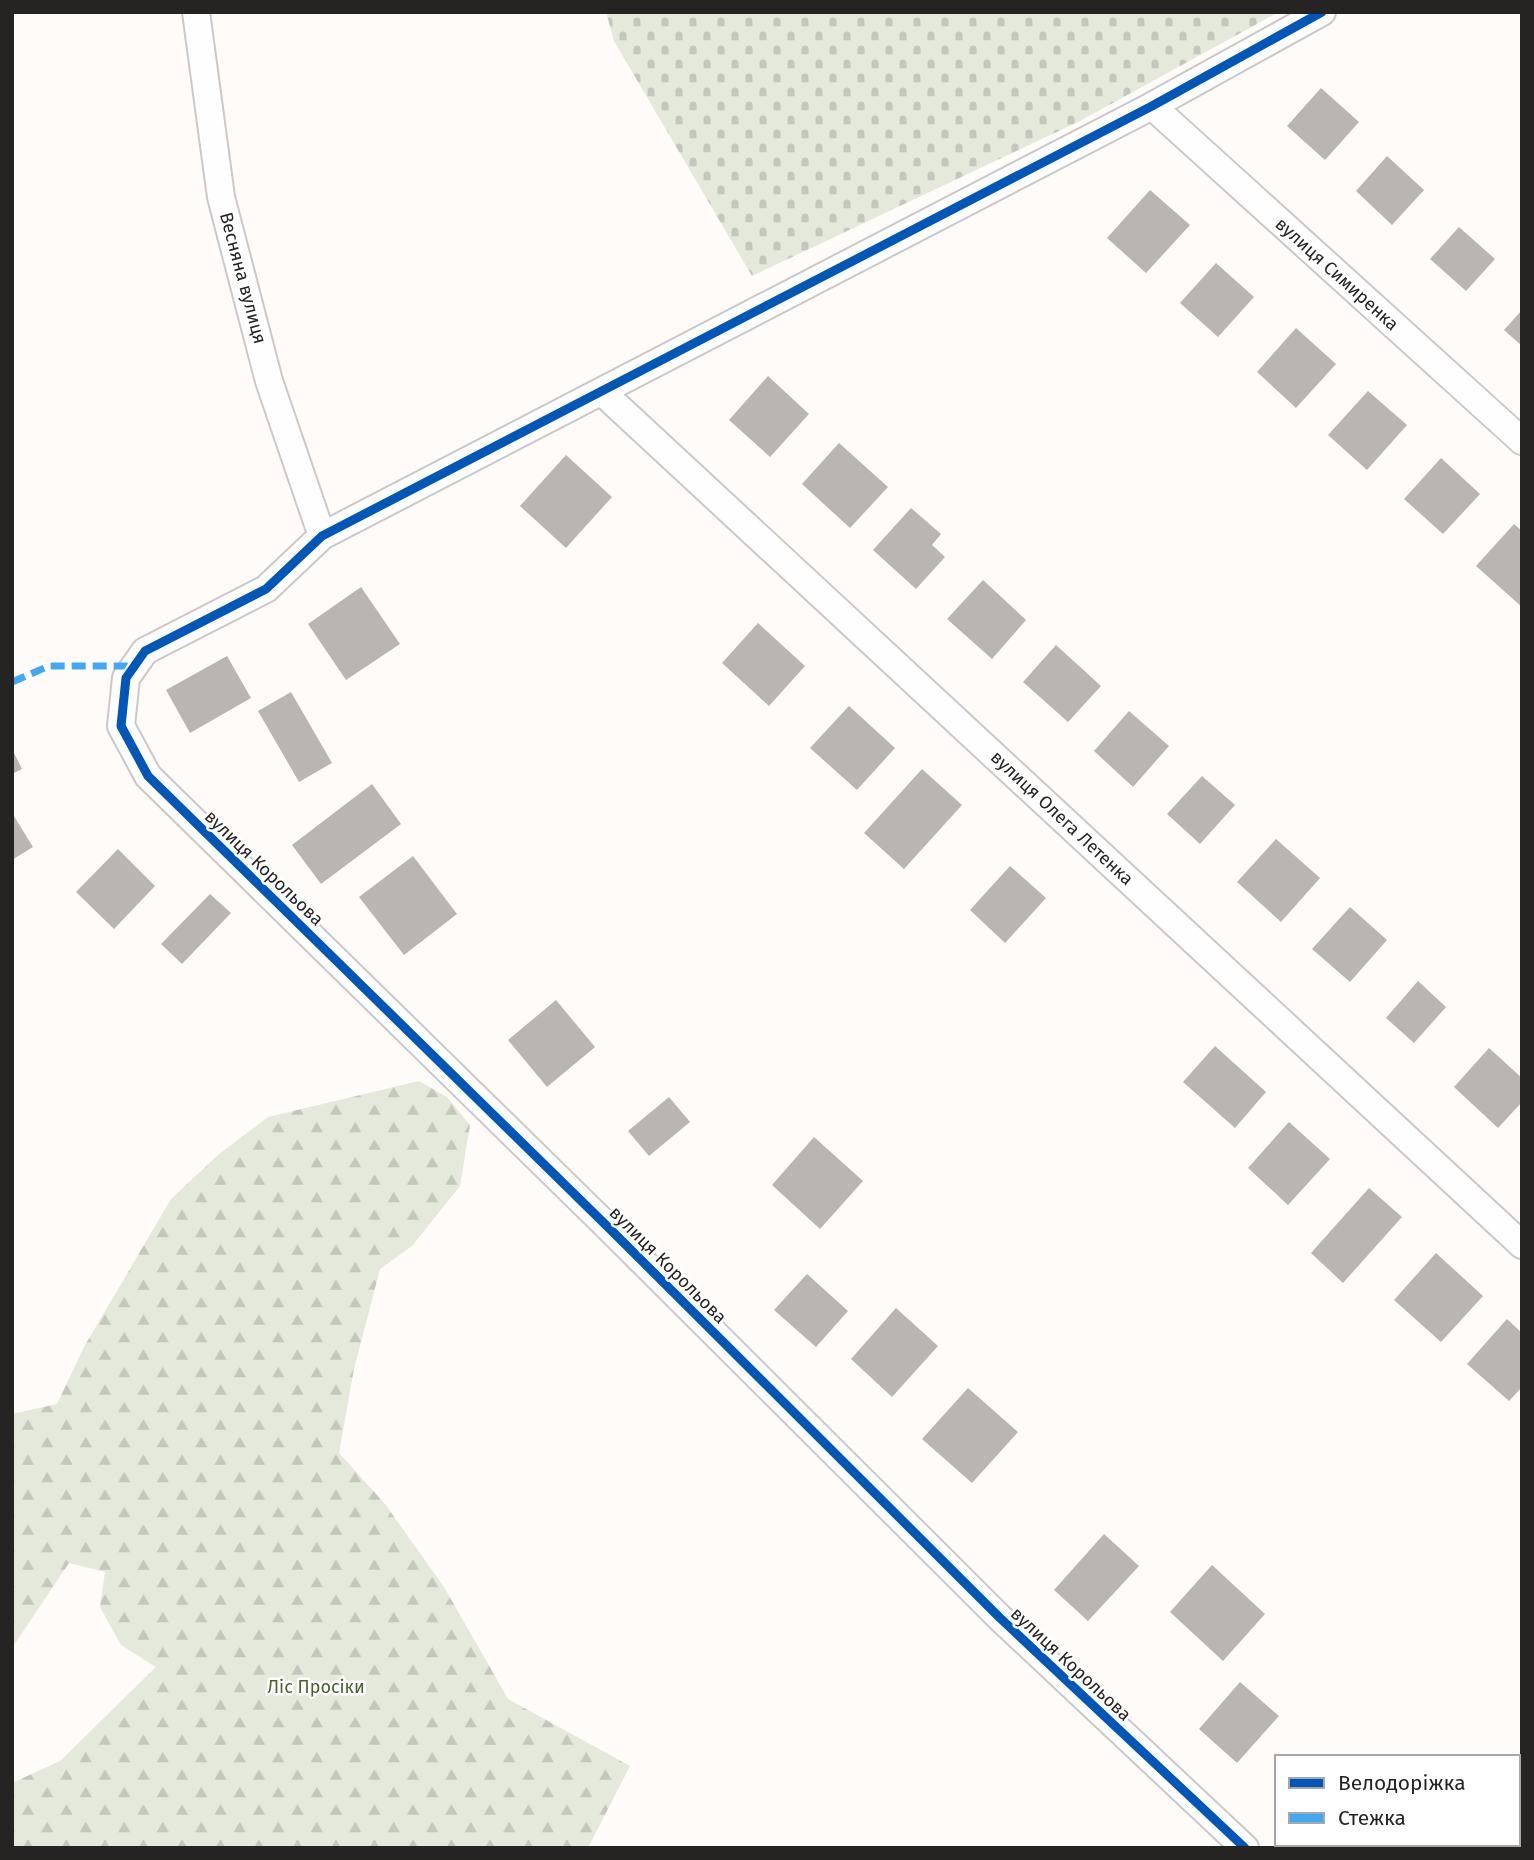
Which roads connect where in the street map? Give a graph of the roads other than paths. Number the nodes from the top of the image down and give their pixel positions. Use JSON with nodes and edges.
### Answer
{"nodes":[{"id":1,"x":196,"y":12,"type":"edge"},
{"id":2,"x":1322,"y":12,"type":"edge"},
{"id":3,"x":1152,"y":106,"type":"junction"},
{"id":4,"x":602,"y":392,"type":"junction"},
{"id":5,"x":1522,"y":441,"type":"edge"},
{"id":6,"x":322,"y":536,"type":"junction"},
{"id":7,"x":1522,"y":1245,"type":"edge"},
{"id":8,"x":1244,"y":1848,"type":"edge"}],
"edges":[{"from":1,"to":6,"type":"street","name":"Весняна вулиця"},
{"from":2,"to":3,"type":"street"},
{"from":3,"to":4,"type":"street"},
{"from":3,"to":5,"type":"street","name":"вулиця Симиренка"},
{"from":4,"to":6,"type":"street"},
{"from":4,"to":7,"type":"street","name":"вулиця Олега Летенка"},
{"from":6,"to":8,"type":"street","name":"вулиця Корольова"}]}
